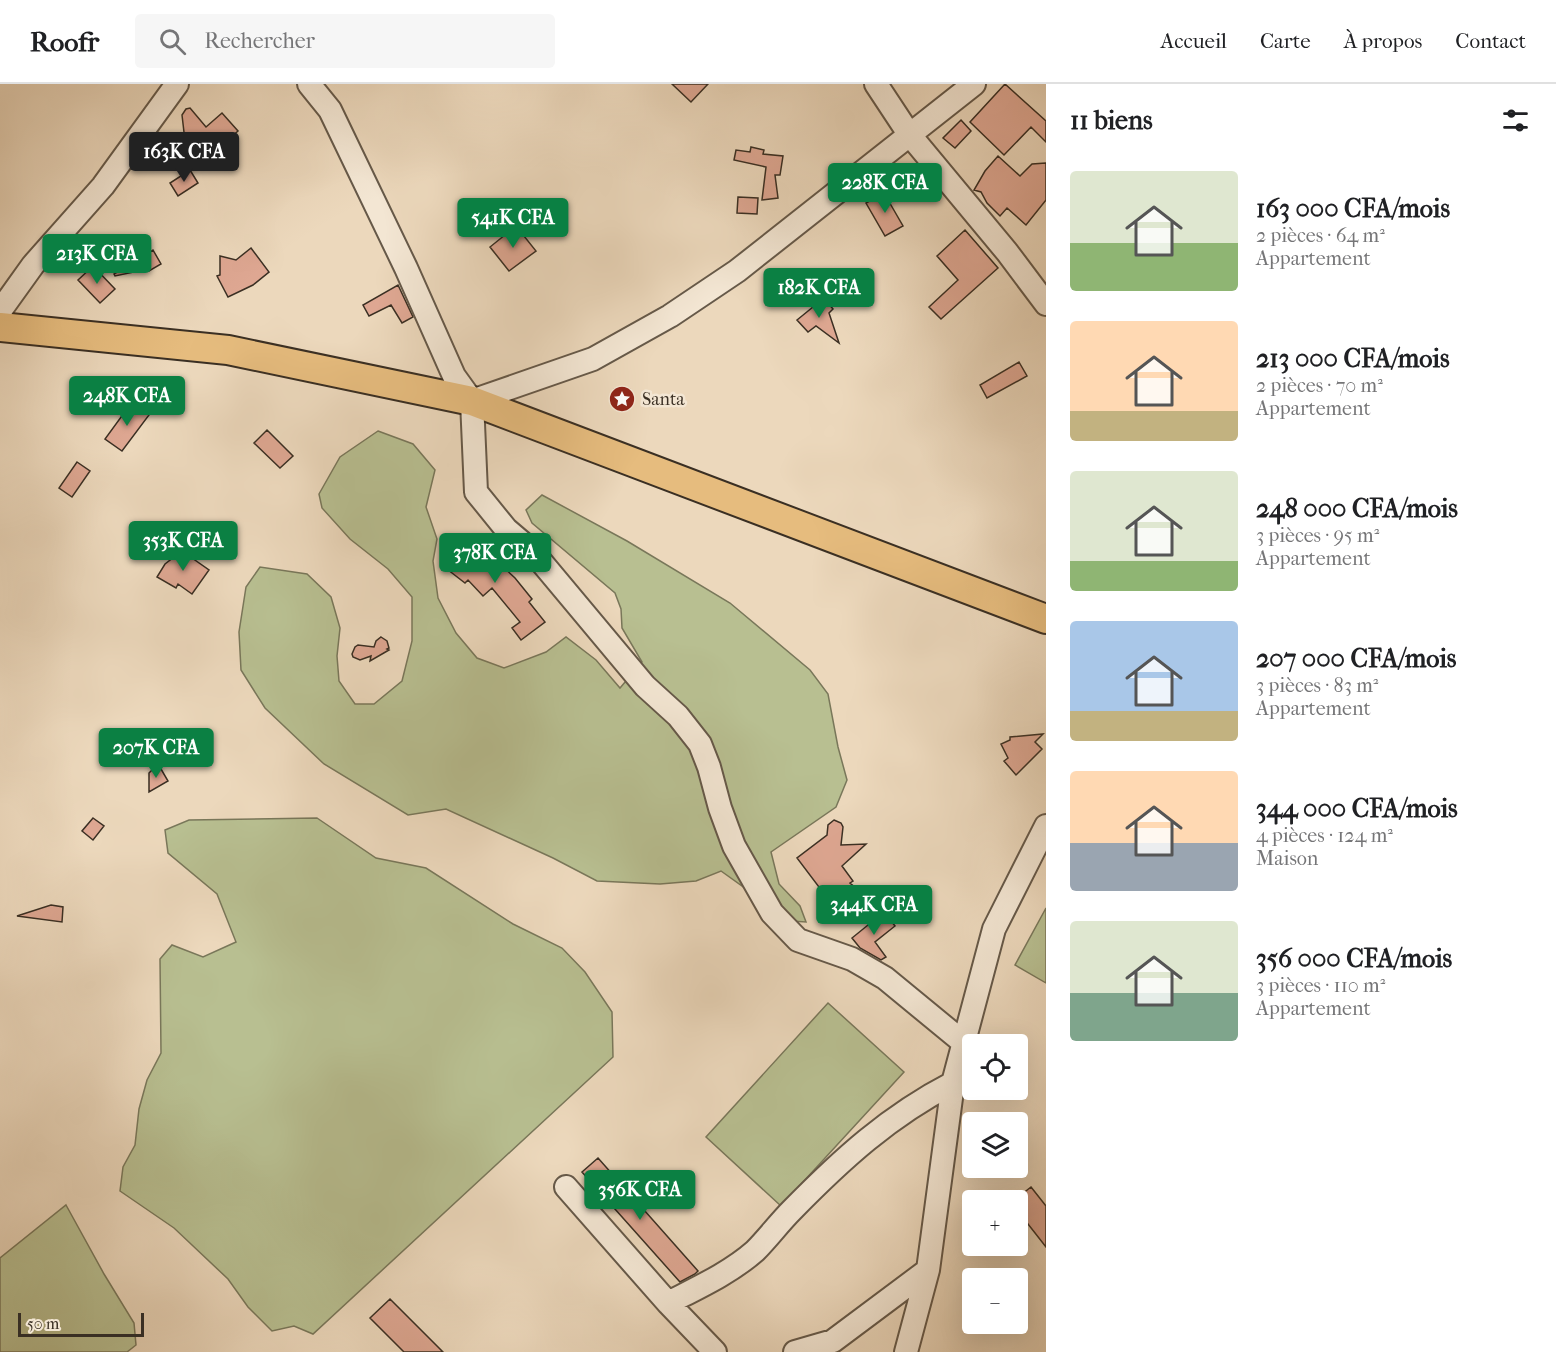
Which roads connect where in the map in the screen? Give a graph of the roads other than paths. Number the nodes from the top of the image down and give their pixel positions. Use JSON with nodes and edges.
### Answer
{"nodes":[{"id":1,"x":177,"y":84,"type":"edge"},
{"id":2,"x":309,"y":84,"type":"edge"},
{"id":3,"x":876,"y":84,"type":"edge"},
{"id":4,"x":974,"y":84,"type":"edge"},
{"id":5,"x":909,"y":134,"type":"junction"},
{"id":6,"x":1046,"y":304,"type":"edge"},
{"id":7,"x":0,"y":311,"type":"edge"},
{"id":8,"x":0,"y":327,"type":"edge"},
{"id":9,"x":472,"y":400,"type":"junction"},
{"id":10,"x":1046,"y":619,"type":"edge"},
{"id":11,"x":1046,"y":826,"type":"edge"},
{"id":12,"x":966,"y":1034,"type":"edge"},
{"id":13,"x":962,"y":1041,"type":"edge"},
{"id":14,"x":962,"y":1050,"type":"edge"},
{"id":15,"x":953,"y":1083,"type":"junction"},
{"id":16,"x":566,"y":1187,"type":"dead end"},
{"id":17,"x":927,"y":1270,"type":"junction"},
{"id":18,"x":668,"y":1303,"type":"junction"},
{"id":19,"x":714,"y":1352,"type":"edge"},
{"id":20,"x":795,"y":1352,"type":"edge"},
{"id":21,"x":906,"y":1352,"type":"edge"}],
"edges":[{"from":1,"to":7,"type":"street"},
{"from":2,"to":9,"type":"street"},
{"from":3,"to":5,"type":"street"},
{"from":4,"to":5,"type":"street"},
{"from":5,"to":6,"type":"street"},
{"from":5,"to":9,"type":"street"},
{"from":8,"to":9,"type":"main road"},
{"from":9,"to":10,"type":"main road"},
{"from":9,"to":13,"type":"street"},
{"from":11,"to":12,"type":"street"},
{"from":14,"to":15,"type":"street"},
{"from":15,"to":17,"type":"street"},
{"from":15,"to":18,"type":"street"},
{"from":16,"to":18,"type":"street"},
{"from":17,"to":20,"type":"street"},
{"from":17,"to":21,"type":"street"},
{"from":18,"to":19,"type":"street"}]}
